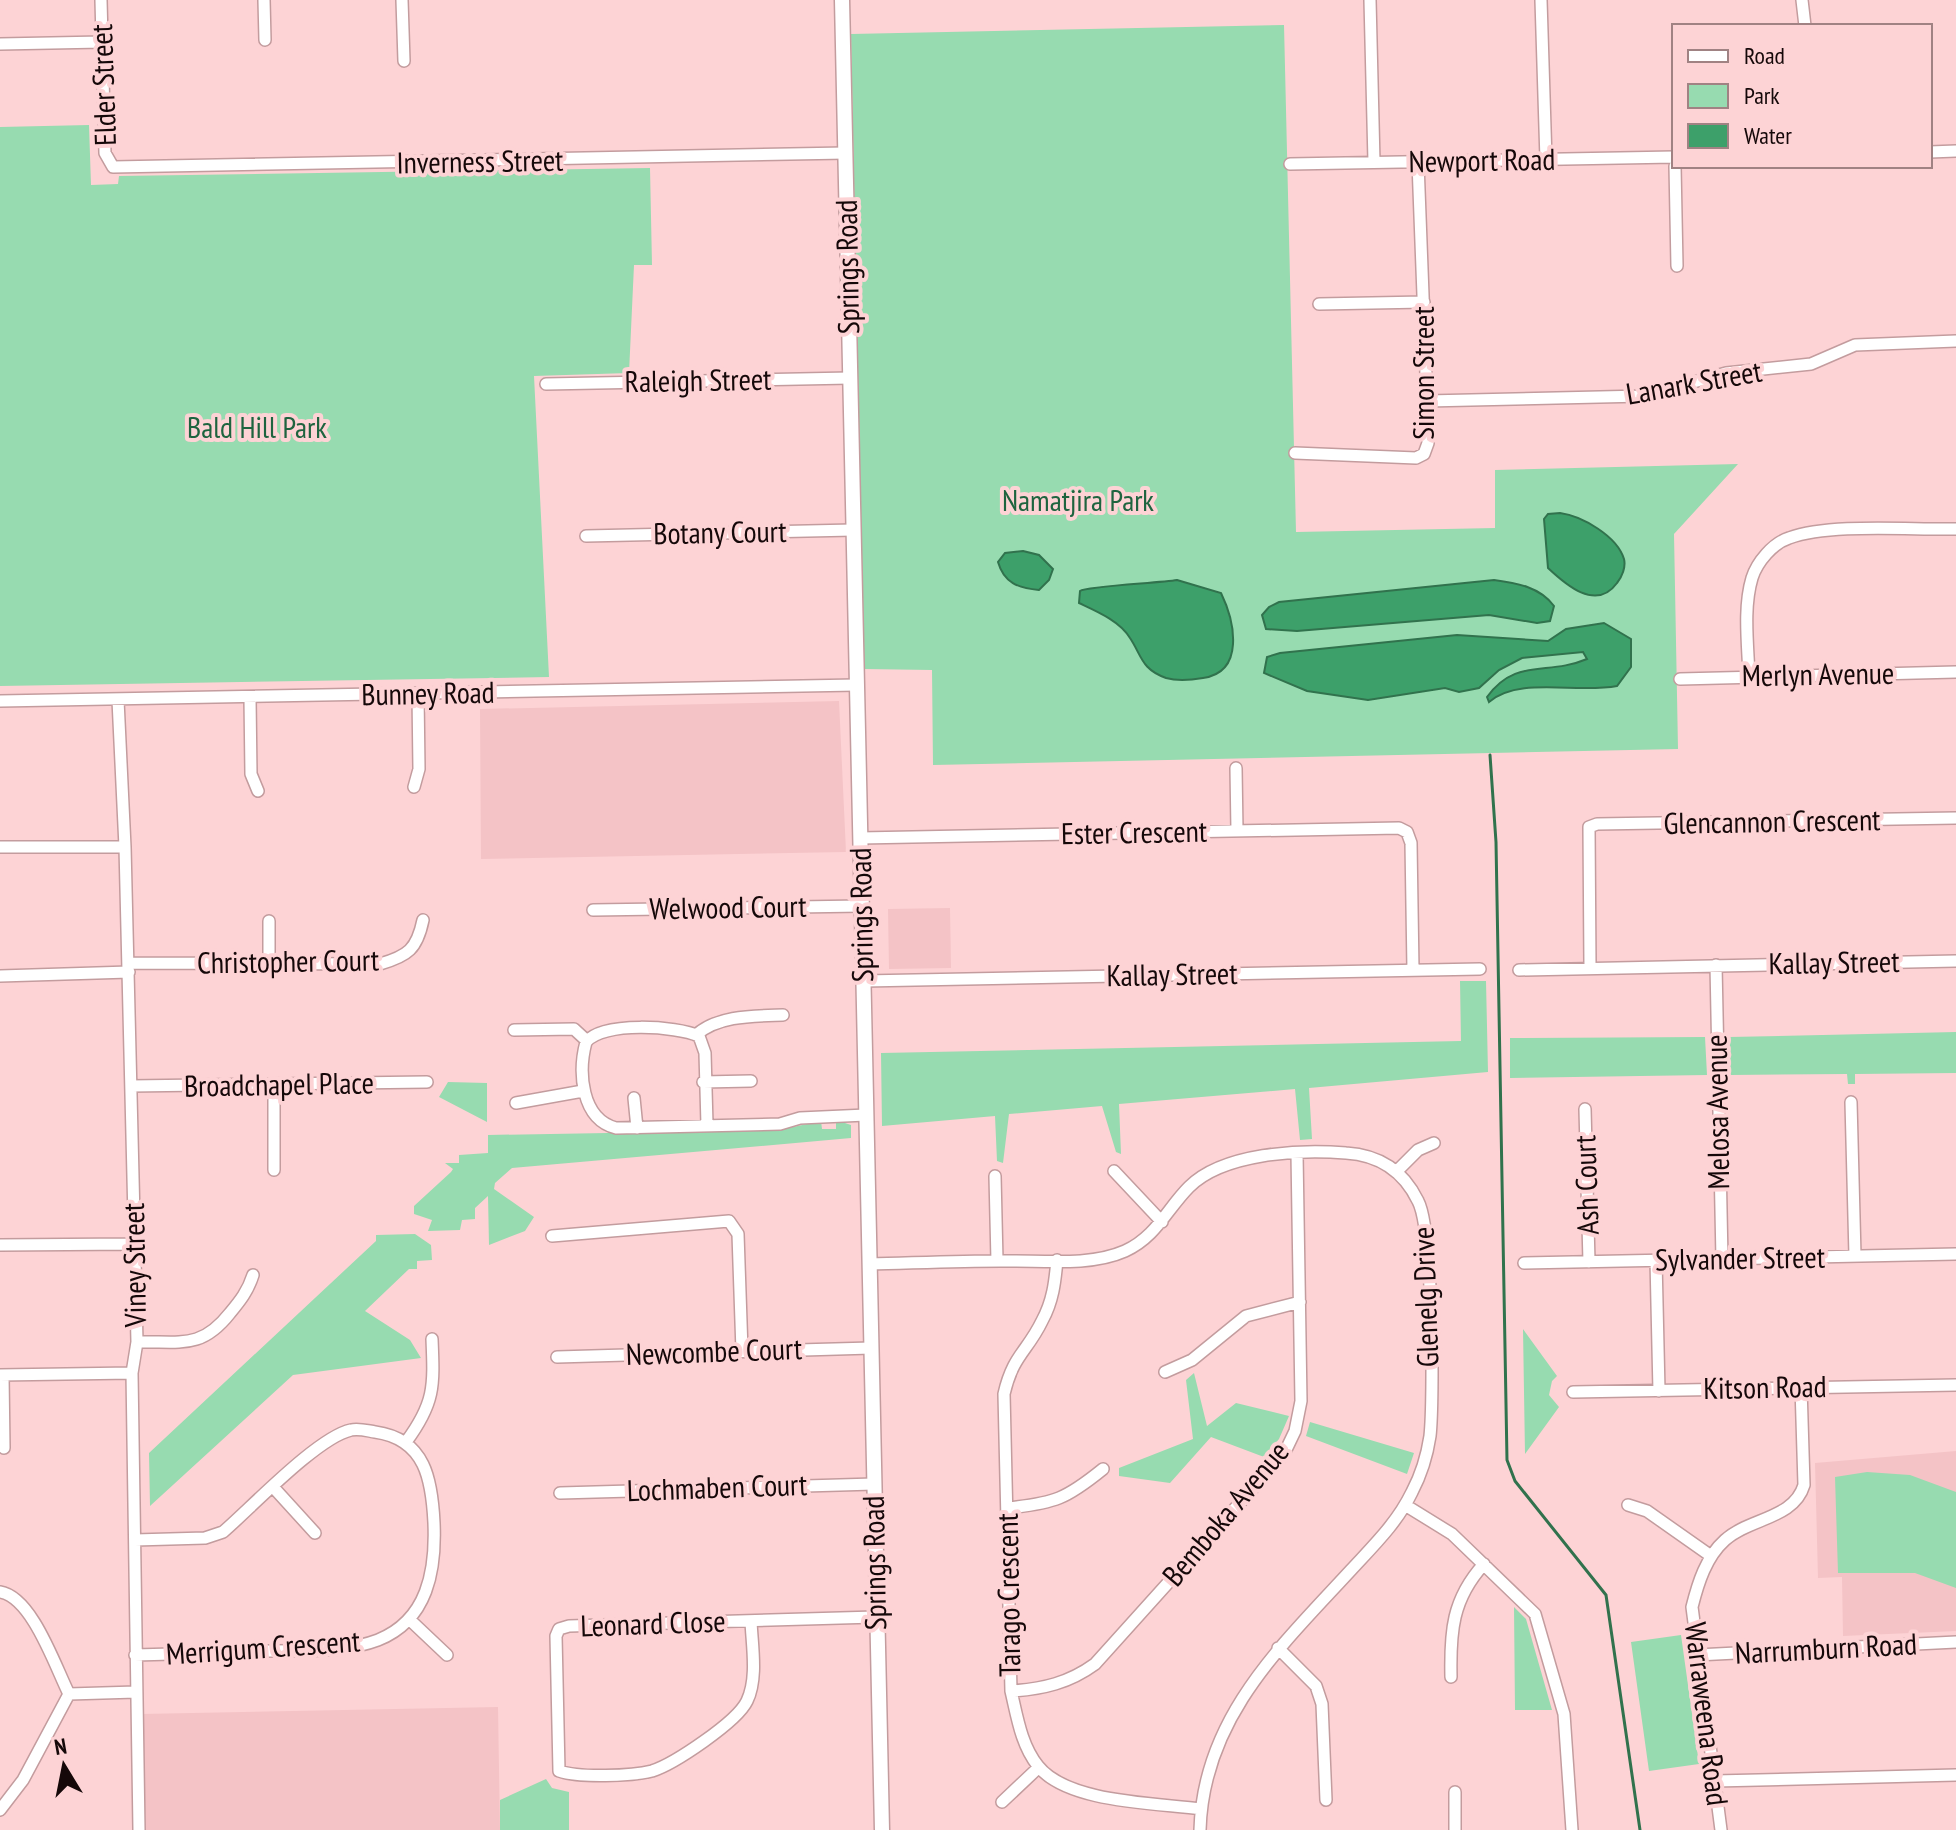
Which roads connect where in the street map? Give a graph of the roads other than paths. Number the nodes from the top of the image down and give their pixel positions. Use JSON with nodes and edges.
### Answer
{"nodes":[{"id":1,"x":101,"y":0,"type":"edge"},
{"id":2,"x":264,"y":0,"type":"edge"},
{"id":3,"x":402,"y":0,"type":"edge"},
{"id":4,"x":842,"y":0,"type":"edge"},
{"id":5,"x":1370,"y":0,"type":"edge"},
{"id":6,"x":1541,"y":0,"type":"edge"},
{"id":7,"x":1802,"y":0,"type":"edge"},
{"id":8,"x":1805,"y":24,"type":"edge"},
{"id":9,"x":265,"y":40,"type":"dead end"},
{"id":10,"x":102,"y":42,"type":"junction"},
{"id":11,"x":0,"y":44,"type":"edge"},
{"id":12,"x":404,"y":61,"type":"dead end"},
{"id":13,"x":1956,"y":151,"type":"edge"},
{"id":14,"x":1932,"y":152,"type":"edge"},
{"id":15,"x":846,"y":153,"type":"junction"},
{"id":16,"x":1672,"y":157,"type":"edge"},
{"id":17,"x":1546,"y":160,"type":"junction"},
{"id":18,"x":1374,"y":162,"type":"junction"},
{"id":19,"x":1418,"y":163,"type":"junction"},
{"id":20,"x":1290,"y":164,"type":"dead end"},
{"id":21,"x":113,"y":167,"type":"joint"},
{"id":22,"x":1675,"y":168,"type":"edge"},
{"id":23,"x":1677,"y":266,"type":"dead end"},
{"id":24,"x":1424,"y":302,"type":"junction"},
{"id":25,"x":1319,"y":304,"type":"dead end"},
{"id":26,"x":1956,"y":341,"type":"edge"},
{"id":27,"x":850,"y":378,"type":"junction"},
{"id":28,"x":546,"y":384,"type":"dead end"},
{"id":29,"x":1427,"y":401,"type":"junction"},
{"id":30,"x":1295,"y":453,"type":"dead end"},
{"id":31,"x":1956,"y":529,"type":"edge"},
{"id":32,"x":853,"y":530,"type":"junction"},
{"id":33,"x":586,"y":536,"type":"dead end"},
{"id":34,"x":1956,"y":672,"type":"edge"},
{"id":35,"x":1749,"y":677,"type":"junction"},
{"id":36,"x":1680,"y":679,"type":"dead end"},
{"id":37,"x":856,"y":685,"type":"junction"},
{"id":38,"x":418,"y":694,"type":"junction"},
{"id":39,"x":250,"y":698,"type":"junction"},
{"id":40,"x":118,"y":700,"type":"junction"},
{"id":41,"x":0,"y":701,"type":"edge"},
{"id":42,"x":1236,"y":768,"type":"dead end"},
{"id":43,"x":414,"y":787,"type":"dead end"},
{"id":44,"x":258,"y":791,"type":"dead end"},
{"id":45,"x":1956,"y":818,"type":"edge"},
{"id":46,"x":1237,"y":831,"type":"junction"},
{"id":47,"x":860,"y":838,"type":"junction"},
{"id":48,"x":0,"y":847,"type":"edge"},
{"id":49,"x":125,"y":847,"type":"junction"},
{"id":50,"x":862,"y":906,"type":"junction"},
{"id":51,"x":593,"y":910,"type":"dead end"},
{"id":52,"x":423,"y":920,"type":"dead end"},
{"id":53,"x":269,"y":921,"type":"dead end"},
{"id":54,"x":1956,"y":961,"type":"edge"},
{"id":55,"x":269,"y":965,"type":"junction"},
{"id":56,"x":1716,"y":965,"type":"junction"},
{"id":57,"x":128,"y":967,"type":"junction"},
{"id":58,"x":1590,"y":967,"type":"junction"},
{"id":59,"x":1480,"y":969,"type":"dead end"},
{"id":60,"x":1413,"y":970,"type":"junction"},
{"id":61,"x":1519,"y":970,"type":"dead end"},
{"id":62,"x":0,"y":976,"type":"edge"},
{"id":63,"x":864,"y":981,"type":"junction"},
{"id":64,"x":783,"y":1015,"type":"dead end"},
{"id":65,"x":514,"y":1030,"type":"dead end"},
{"id":66,"x":696,"y":1035,"type":"junction"},
{"id":67,"x":587,"y":1041,"type":"junction"},
{"id":68,"x":751,"y":1081,"type":"dead end"},
{"id":69,"x":427,"y":1082,"type":"dead end"},
{"id":70,"x":703,"y":1082,"type":"junction"},
{"id":71,"x":274,"y":1085,"type":"junction"},
{"id":72,"x":131,"y":1086,"type":"junction"},
{"id":73,"x":583,"y":1091,"type":"junction"},
{"id":74,"x":634,"y":1098,"type":"dead end"},
{"id":75,"x":1851,"y":1102,"type":"dead end"},
{"id":76,"x":516,"y":1103,"type":"dead end"},
{"id":77,"x":1585,"y":1109,"type":"dead end"},
{"id":78,"x":866,"y":1115,"type":"junction"},
{"id":79,"x":707,"y":1125,"type":"junction"},
{"id":80,"x":637,"y":1128,"type":"junction"},
{"id":81,"x":1434,"y":1143,"type":"dead end"},
{"id":82,"x":1297,"y":1154,"type":"junction"},
{"id":83,"x":274,"y":1170,"type":"dead end"},
{"id":84,"x":1114,"y":1171,"type":"dead end"},
{"id":85,"x":1396,"y":1172,"type":"junction"},
{"id":86,"x":995,"y":1176,"type":"dead end"},
{"id":87,"x":1162,"y":1222,"type":"junction"},
{"id":88,"x":552,"y":1236,"type":"dead end"},
{"id":89,"x":133,"y":1244,"type":"junction"},
{"id":90,"x":0,"y":1245,"type":"edge"},
{"id":91,"x":1956,"y":1254,"type":"edge"},
{"id":92,"x":1855,"y":1256,"type":"junction"},
{"id":93,"x":1722,"y":1259,"type":"junction"},
{"id":94,"x":1057,"y":1260,"type":"junction"},
{"id":95,"x":1656,"y":1260,"type":"junction"},
{"id":96,"x":997,"y":1261,"type":"junction"},
{"id":97,"x":1589,"y":1262,"type":"junction"},
{"id":98,"x":1524,"y":1263,"type":"dead end"},
{"id":99,"x":870,"y":1264,"type":"junction"},
{"id":100,"x":253,"y":1275,"type":"dead end"},
{"id":101,"x":1300,"y":1302,"type":"junction"},
{"id":102,"x":432,"y":1339,"type":"dead end"},
{"id":103,"x":137,"y":1342,"type":"junction"},
{"id":104,"x":871,"y":1348,"type":"junction"},
{"id":105,"x":742,"y":1351,"type":"junction"},
{"id":106,"x":557,"y":1357,"type":"dead end"},
{"id":107,"x":1165,"y":1372,"type":"dead end"},
{"id":108,"x":132,"y":1373,"type":"junction"},
{"id":109,"x":2,"y":1375,"type":"edge"},
{"id":110,"x":1956,"y":1385,"type":"edge"},
{"id":111,"x":1801,"y":1387,"type":"junction"},
{"id":112,"x":1659,"y":1391,"type":"junction"},
{"id":113,"x":1573,"y":1392,"type":"dead end"},
{"id":114,"x":406,"y":1442,"type":"junction"},
{"id":115,"x":4,"y":1448,"type":"dead end"},
{"id":116,"x":1103,"y":1469,"type":"dead end"},
{"id":117,"x":874,"y":1484,"type":"junction"},
{"id":118,"x":274,"y":1488,"type":"junction"},
{"id":119,"x":560,"y":1493,"type":"dead end"},
{"id":120,"x":1405,"y":1505,"type":"junction"},
{"id":121,"x":1628,"y":1505,"type":"dead end"},
{"id":122,"x":1008,"y":1508,"type":"junction"},
{"id":123,"x":315,"y":1533,"type":"dead end"},
{"id":124,"x":135,"y":1540,"type":"junction"},
{"id":125,"x":1711,"y":1556,"type":"junction"},
{"id":126,"x":1484,"y":1564,"type":"junction"},
{"id":127,"x":0,"y":1592,"type":"edge"},
{"id":128,"x":875,"y":1617,"type":"junction"},
{"id":129,"x":410,"y":1620,"type":"junction"},
{"id":130,"x":751,"y":1621,"type":"junction"},
{"id":131,"x":1956,"y":1642,"type":"edge"},
{"id":132,"x":1278,"y":1648,"type":"junction"},
{"id":133,"x":135,"y":1655,"type":"junction"},
{"id":134,"x":447,"y":1655,"type":"dead end"},
{"id":135,"x":1697,"y":1655,"type":"junction"},
{"id":136,"x":1451,"y":1677,"type":"dead end"},
{"id":137,"x":1011,"y":1691,"type":"junction"},
{"id":138,"x":136,"y":1692,"type":"junction"},
{"id":139,"x":69,"y":1694,"type":"junction"},
{"id":140,"x":1038,"y":1768,"type":"junction"},
{"id":141,"x":1956,"y":1775,"type":"edge"},
{"id":142,"x":1715,"y":1781,"type":"junction"},
{"id":143,"x":1455,"y":1792,"type":"dead end"},
{"id":144,"x":1326,"y":1800,"type":"dead end"},
{"id":145,"x":1002,"y":1802,"type":"dead end"},
{"id":146,"x":1201,"y":1809,"type":"junction"},
{"id":147,"x":0,"y":1810,"type":"edge"},
{"id":148,"x":139,"y":1830,"type":"edge"},
{"id":149,"x":882,"y":1830,"type":"edge"},
{"id":150,"x":1200,"y":1830,"type":"edge"},
{"id":151,"x":1455,"y":1830,"type":"edge"},
{"id":152,"x":1572,"y":1830,"type":"edge"},
{"id":153,"x":1721,"y":1830,"type":"edge"}],
"edges":[{"from":1,"to":10,"type":"street","name":"Elder Street"},
{"from":2,"to":9,"type":"street"},
{"from":3,"to":12,"type":"street"},
{"from":4,"to":15,"type":"main road","name":"Springs Road"},
{"from":5,"to":18,"type":"street"},
{"from":6,"to":17,"type":"street"},
{"from":7,"to":8,"type":"street"},
{"from":10,"to":11,"type":"street"},
{"from":10,"to":21,"type":"street","name":"Elder Street"},
{"from":13,"to":14,"type":"street"},
{"from":15,"to":21,"type":"street","name":"Inverness Street"},
{"from":15,"to":27,"type":"main road","name":"Springs Road"},
{"from":16,"to":17,"type":"street","name":"Newport Road"},
{"from":17,"to":19,"type":"street","name":"Newport Road"},
{"from":18,"to":19,"type":"street","name":"Newport Road"},
{"from":18,"to":20,"type":"street","name":"Newport Road"},
{"from":19,"to":24,"type":"street","name":"Simon Street"},
{"from":22,"to":23,"type":"street"},
{"from":24,"to":25,"type":"street"},
{"from":24,"to":29,"type":"street","name":"Simon Street"},
{"from":26,"to":29,"type":"street","name":"Lanark Street"},
{"from":27,"to":28,"type":"street","name":"Raleigh Street"},
{"from":27,"to":32,"type":"main road","name":"Springs Road"},
{"from":29,"to":30,"type":"street","name":"Simon Street"},
{"from":31,"to":35,"type":"street"},
{"from":32,"to":33,"type":"street","name":"Botany Court"},
{"from":32,"to":37,"type":"main road","name":"Springs Road"},
{"from":34,"to":35,"type":"street","name":"Merlyn Avenue"},
{"from":35,"to":36,"type":"street","name":"Merlyn Avenue"},
{"from":37,"to":38,"type":"street","name":"Bunney Road"},
{"from":37,"to":47,"type":"main road","name":"Springs Road"},
{"from":38,"to":39,"type":"street","name":"Bunney Road"},
{"from":38,"to":43,"type":"street"},
{"from":39,"to":40,"type":"street","name":"Bunney Road"},
{"from":39,"to":44,"type":"street"},
{"from":40,"to":41,"type":"street","name":"Bunney Road"},
{"from":40,"to":49,"type":"street","name":"Viney Street"},
{"from":42,"to":46,"type":"street"},
{"from":45,"to":58,"type":"street","name":"Glencannon Crescent"},
{"from":46,"to":47,"type":"street","name":"Ester Crescent"},
{"from":46,"to":60,"type":"street","name":"Ester Crescent"},
{"from":47,"to":50,"type":"main road","name":"Springs Road"},
{"from":48,"to":49,"type":"street"},
{"from":49,"to":57,"type":"street","name":"Viney Street"},
{"from":50,"to":51,"type":"street","name":"Welwood Court"},
{"from":50,"to":63,"type":"main road","name":"Springs Road"},
{"from":52,"to":55,"type":"street","name":"Christopher Court"},
{"from":53,"to":55,"type":"street"},
{"from":54,"to":56,"type":"street","name":"Kallay Street"},
{"from":55,"to":57,"type":"street","name":"Christopher Court"},
{"from":56,"to":58,"type":"street","name":"Kallay Street"},
{"from":56,"to":93,"type":"street","name":"Melosa Avenue"},
{"from":57,"to":62,"type":"street","name":"Christopher Court"},
{"from":57,"to":72,"type":"street","name":"Viney Street"},
{"from":58,"to":61,"type":"street","name":"Kallay Street"},
{"from":59,"to":60,"type":"street","name":"Kallay Street"},
{"from":60,"to":63,"type":"street","name":"Kallay Street"},
{"from":63,"to":78,"type":"main road","name":"Springs Road"},
{"from":64,"to":66,"type":"street"},
{"from":65,"to":67,"type":"street"},
{"from":66,"to":67,"type":"street"},
{"from":66,"to":70,"type":"street"},
{"from":67,"to":73,"type":"street"},
{"from":68,"to":70,"type":"street"},
{"from":69,"to":71,"type":"street","name":"Broadchapel Place"},
{"from":70,"to":79,"type":"street"},
{"from":71,"to":72,"type":"street","name":"Broadchapel Place"},
{"from":71,"to":83,"type":"street"},
{"from":72,"to":89,"type":"street","name":"Viney Street"},
{"from":73,"to":76,"type":"street"},
{"from":73,"to":80,"type":"street"},
{"from":74,"to":80,"type":"street"},
{"from":75,"to":92,"type":"street"},
{"from":77,"to":97,"type":"street","name":"Ash Court"},
{"from":78,"to":79,"type":"street"},
{"from":78,"to":99,"type":"main road","name":"Springs Road"},
{"from":79,"to":80,"type":"street"},
{"from":81,"to":85,"type":"street"},
{"from":82,"to":85,"type":"street","name":"Glenelg Drive"},
{"from":82,"to":87,"type":"street","name":"Glenelg Drive"},
{"from":82,"to":101,"type":"street","name":"Bemboka Avenue"},
{"from":84,"to":87,"type":"street"},
{"from":85,"to":120,"type":"street","name":"Glenelg Drive"},
{"from":86,"to":96,"type":"street"},
{"from":87,"to":94,"type":"street","name":"Glenelg Drive"},
{"from":88,"to":105,"type":"street"},
{"from":89,"to":90,"type":"street"},
{"from":89,"to":103,"type":"street","name":"Viney Street"},
{"from":91,"to":92,"type":"street","name":"Sylvander Street"},
{"from":92,"to":93,"type":"street","name":"Sylvander Street"},
{"from":93,"to":95,"type":"street","name":"Sylvander Street"},
{"from":94,"to":96,"type":"street","name":"Glenelg Drive"},
{"from":94,"to":122,"type":"street","name":"Tarago Crescent"},
{"from":95,"to":97,"type":"street","name":"Sylvander Street"},
{"from":95,"to":112,"type":"street"},
{"from":96,"to":99,"type":"street","name":"Glenelg Drive"},
{"from":97,"to":98,"type":"street","name":"Sylvander Street"},
{"from":99,"to":104,"type":"main road","name":"Springs Road"},
{"from":100,"to":103,"type":"street"},
{"from":101,"to":107,"type":"street"},
{"from":101,"to":137,"type":"street","name":"Bemboka Avenue"},
{"from":102,"to":114,"type":"street"},
{"from":103,"to":108,"type":"street","name":"Viney Street"},
{"from":104,"to":105,"type":"street","name":"Newcombe Court"},
{"from":104,"to":117,"type":"main road","name":"Springs Road"},
{"from":105,"to":106,"type":"street","name":"Newcombe Court"},
{"from":108,"to":109,"type":"street"},
{"from":108,"to":124,"type":"street","name":"Viney Street"},
{"from":109,"to":115,"type":"street"},
{"from":110,"to":111,"type":"street","name":"Kitson Road"},
{"from":111,"to":112,"type":"street","name":"Kitson Road"},
{"from":111,"to":125,"type":"street","name":"Warraweena Road"},
{"from":112,"to":113,"type":"street","name":"Kitson Road"},
{"from":114,"to":118,"type":"street"},
{"from":114,"to":129,"type":"street"},
{"from":116,"to":122,"type":"street"},
{"from":117,"to":119,"type":"street","name":"Lochmaben Court"},
{"from":117,"to":128,"type":"main road","name":"Springs Road"},
{"from":118,"to":123,"type":"street"},
{"from":118,"to":124,"type":"street"},
{"from":120,"to":126,"type":"street"},
{"from":120,"to":132,"type":"street","name":"Glenelg Drive"},
{"from":121,"to":125,"type":"street"},
{"from":122,"to":137,"type":"street","name":"Tarago Crescent"},
{"from":124,"to":133,"type":"street","name":"Viney Street"},
{"from":125,"to":135,"type":"street","name":"Warraweena Road"},
{"from":126,"to":136,"type":"street"},
{"from":126,"to":152,"type":"street"},
{"from":127,"to":139,"type":"street"},
{"from":128,"to":130,"type":"street","name":"Leonard Close"},
{"from":128,"to":149,"type":"main road","name":"Springs Road"},
{"from":129,"to":133,"type":"street","name":"Merrigum Crescent"},
{"from":129,"to":134,"type":"street"},
{"from":130,"to":130,"type":"street","name":"Leonard Close"},
{"from":131,"to":135,"type":"street","name":"Narrumburn Road"},
{"from":132,"to":144,"type":"street"},
{"from":132,"to":146,"type":"street","name":"Glenelg Drive"},
{"from":133,"to":138,"type":"street","name":"Viney Street"},
{"from":135,"to":142,"type":"street","name":"Warraweena Road"},
{"from":137,"to":140,"type":"street","name":"Tarago Crescent"},
{"from":138,"to":139,"type":"street"},
{"from":138,"to":148,"type":"street","name":"Viney Street"},
{"from":139,"to":147,"type":"street"},
{"from":140,"to":145,"type":"street"},
{"from":140,"to":146,"type":"street"},
{"from":141,"to":142,"type":"street"},
{"from":142,"to":153,"type":"street","name":"Warraweena Road"},
{"from":143,"to":151,"type":"street"},
{"from":146,"to":150,"type":"street","name":"Glenelg Drive"}]}
